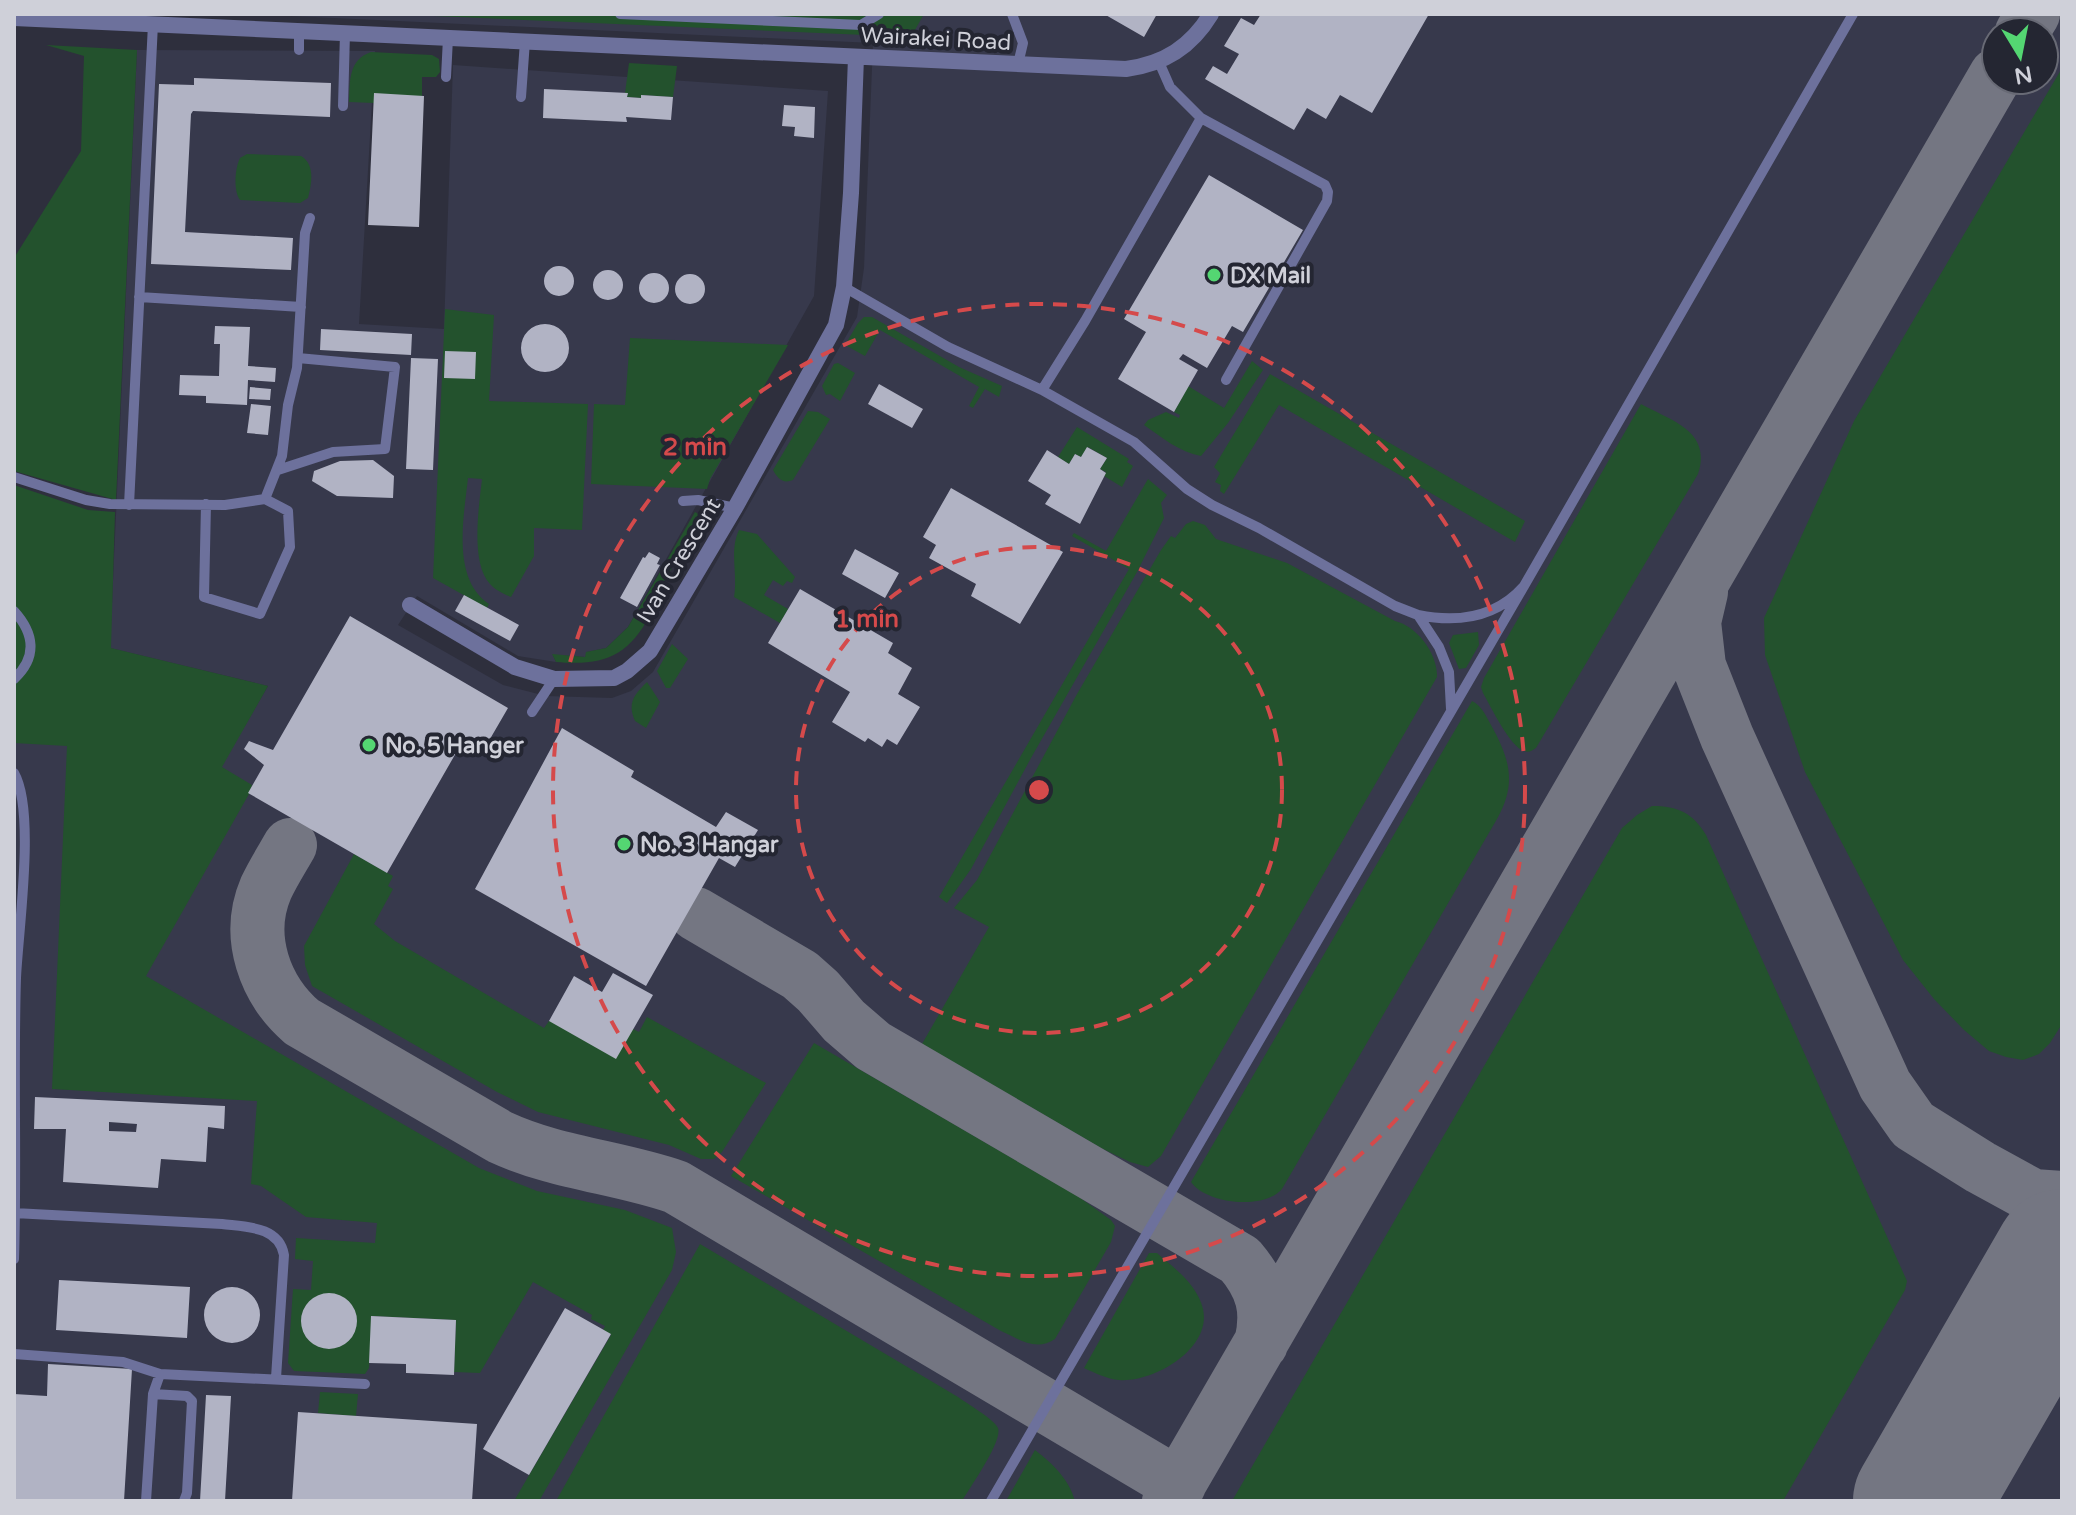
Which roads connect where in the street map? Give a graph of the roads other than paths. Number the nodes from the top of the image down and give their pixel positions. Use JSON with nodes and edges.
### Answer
{"nodes":[{"id":1,"x":620,"y":14,"type":"edge"},
{"id":2,"x":879,"y":14,"type":"edge"},
{"id":3,"x":1012,"y":14,"type":"edge"},
{"id":4,"x":1211,"y":14,"type":"edge"},
{"id":5,"x":1853,"y":14,"type":"edge"},
{"id":6,"x":14,"y":18,"type":"edge"},
{"id":7,"x":153,"y":24,"type":"junction"},
{"id":8,"x":299,"y":31,"type":"junction"},
{"id":9,"x":345,"y":33,"type":"junction"},
{"id":10,"x":448,"y":38,"type":"junction"},
{"id":11,"x":525,"y":41,"type":"junction"},
{"id":12,"x":299,"y":50,"type":"dead end"},
{"id":13,"x":856,"y":57,"type":"junction"},
{"id":14,"x":1159,"y":62,"type":"junction"},
{"id":15,"x":1018,"y":64,"type":"junction"},
{"id":16,"x":446,"y":77,"type":"dead end"},
{"id":17,"x":521,"y":97,"type":"dead end"},
{"id":18,"x":343,"y":106,"type":"dead end"},
{"id":19,"x":1201,"y":118,"type":"junction"},
{"id":20,"x":310,"y":218,"type":"dead end"},
{"id":21,"x":844,"y":287,"type":"junction"},
{"id":22,"x":139,"y":297,"type":"junction"},
{"id":23,"x":301,"y":307,"type":"junction"},
{"id":24,"x":298,"y":358,"type":"junction"},
{"id":25,"x":1226,"y":380,"type":"dead end"},
{"id":26,"x":1042,"y":390,"type":"junction"},
{"id":27,"x":278,"y":470,"type":"junction"},
{"id":28,"x":14,"y":477,"type":"edge"},
{"id":29,"x":265,"y":499,"type":"junction"},
{"id":30,"x":683,"y":501,"type":"dead end"},
{"id":31,"x":206,"y":504,"type":"junction"},
{"id":32,"x":129,"y":505,"type":"junction"},
{"id":33,"x":735,"y":508,"type":"junction"},
{"id":34,"x":1524,"y":586,"type":"junction"},
{"id":35,"x":410,"y":605,"type":"dead end"},
{"id":36,"x":14,"y":611,"type":"edge"},
{"id":37,"x":1418,"y":615,"type":"junction"},
{"id":38,"x":14,"y":679,"type":"edge"},
{"id":39,"x":554,"y":679,"type":"junction"},
{"id":40,"x":532,"y":712,"type":"dead end"},
{"id":41,"x":1450,"y":716,"type":"junction"},
{"id":42,"x":14,"y":773,"type":"edge"},
{"id":43,"x":14,"y":1213,"type":"edge"},
{"id":44,"x":14,"y":1259,"type":"edge"},
{"id":45,"x":14,"y":1354,"type":"edge"},
{"id":46,"x":160,"y":1374,"type":"junction"},
{"id":47,"x":276,"y":1378,"type":"junction"},
{"id":48,"x":365,"y":1384,"type":"dead end"},
{"id":49,"x":153,"y":1394,"type":"junction"},
{"id":50,"x":146,"y":1501,"type":"edge"},
{"id":51,"x":184,"y":1501,"type":"edge"},
{"id":52,"x":991,"y":1501,"type":"edge"}],
"edges":[{"from":1,"to":2,"type":"lane"},
{"from":3,"to":15,"type":"lane"},
{"from":4,"to":14,"type":"street","name":"Wairakei Road"},
{"from":5,"to":34,"type":"lane"},
{"from":6,"to":7,"type":"street","name":"Wairakei Road"},
{"from":7,"to":8,"type":"street","name":"Wairakei Road"},
{"from":7,"to":22,"type":"lane"},
{"from":8,"to":9,"type":"street","name":"Wairakei Road"},
{"from":8,"to":12,"type":"lane"},
{"from":9,"to":10,"type":"street","name":"Wairakei Road"},
{"from":9,"to":18,"type":"lane"},
{"from":10,"to":11,"type":"street","name":"Wairakei Road"},
{"from":10,"to":16,"type":"lane"},
{"from":11,"to":13,"type":"street","name":"Wairakei Road"},
{"from":11,"to":17,"type":"lane"},
{"from":13,"to":15,"type":"street","name":"Wairakei Road"},
{"from":13,"to":21,"type":"street","name":"Ivan Crescent"},
{"from":14,"to":15,"type":"street","name":"Wairakei Road"},
{"from":14,"to":19,"type":"lane"},
{"from":19,"to":25,"type":"lane"},
{"from":19,"to":26,"type":"lane"},
{"from":20,"to":23,"type":"lane"},
{"from":21,"to":26,"type":"lane"},
{"from":21,"to":33,"type":"street","name":"Ivan Crescent"},
{"from":22,"to":23,"type":"lane"},
{"from":22,"to":32,"type":"lane"},
{"from":23,"to":24,"type":"lane"},
{"from":24,"to":27,"type":"lane"},
{"from":24,"to":27,"type":"lane"},
{"from":26,"to":37,"type":"lane"},
{"from":27,"to":29,"type":"lane"},
{"from":28,"to":32,"type":"lane"},
{"from":29,"to":31,"type":"lane"},
{"from":29,"to":31,"type":"lane"},
{"from":30,"to":33,"type":"lane"},
{"from":31,"to":32,"type":"lane"},
{"from":33,"to":39,"type":"street","name":"Ivan Crescent"},
{"from":34,"to":37,"type":"lane"},
{"from":34,"to":41,"type":"lane"},
{"from":35,"to":39,"type":"street","name":"Ivan Crescent"},
{"from":36,"to":38,"type":"lane"},
{"from":37,"to":41,"type":"lane"},
{"from":39,"to":40,"type":"lane"},
{"from":41,"to":52,"type":"lane"},
{"from":42,"to":43,"type":"lane"},
{"from":43,"to":44,"type":"lane"},
{"from":43,"to":47,"type":"lane"},
{"from":45,"to":46,"type":"lane"},
{"from":46,"to":47,"type":"lane"},
{"from":46,"to":49,"type":"lane"},
{"from":47,"to":48,"type":"lane"},
{"from":49,"to":50,"type":"lane"},
{"from":49,"to":51,"type":"lane"}]}
